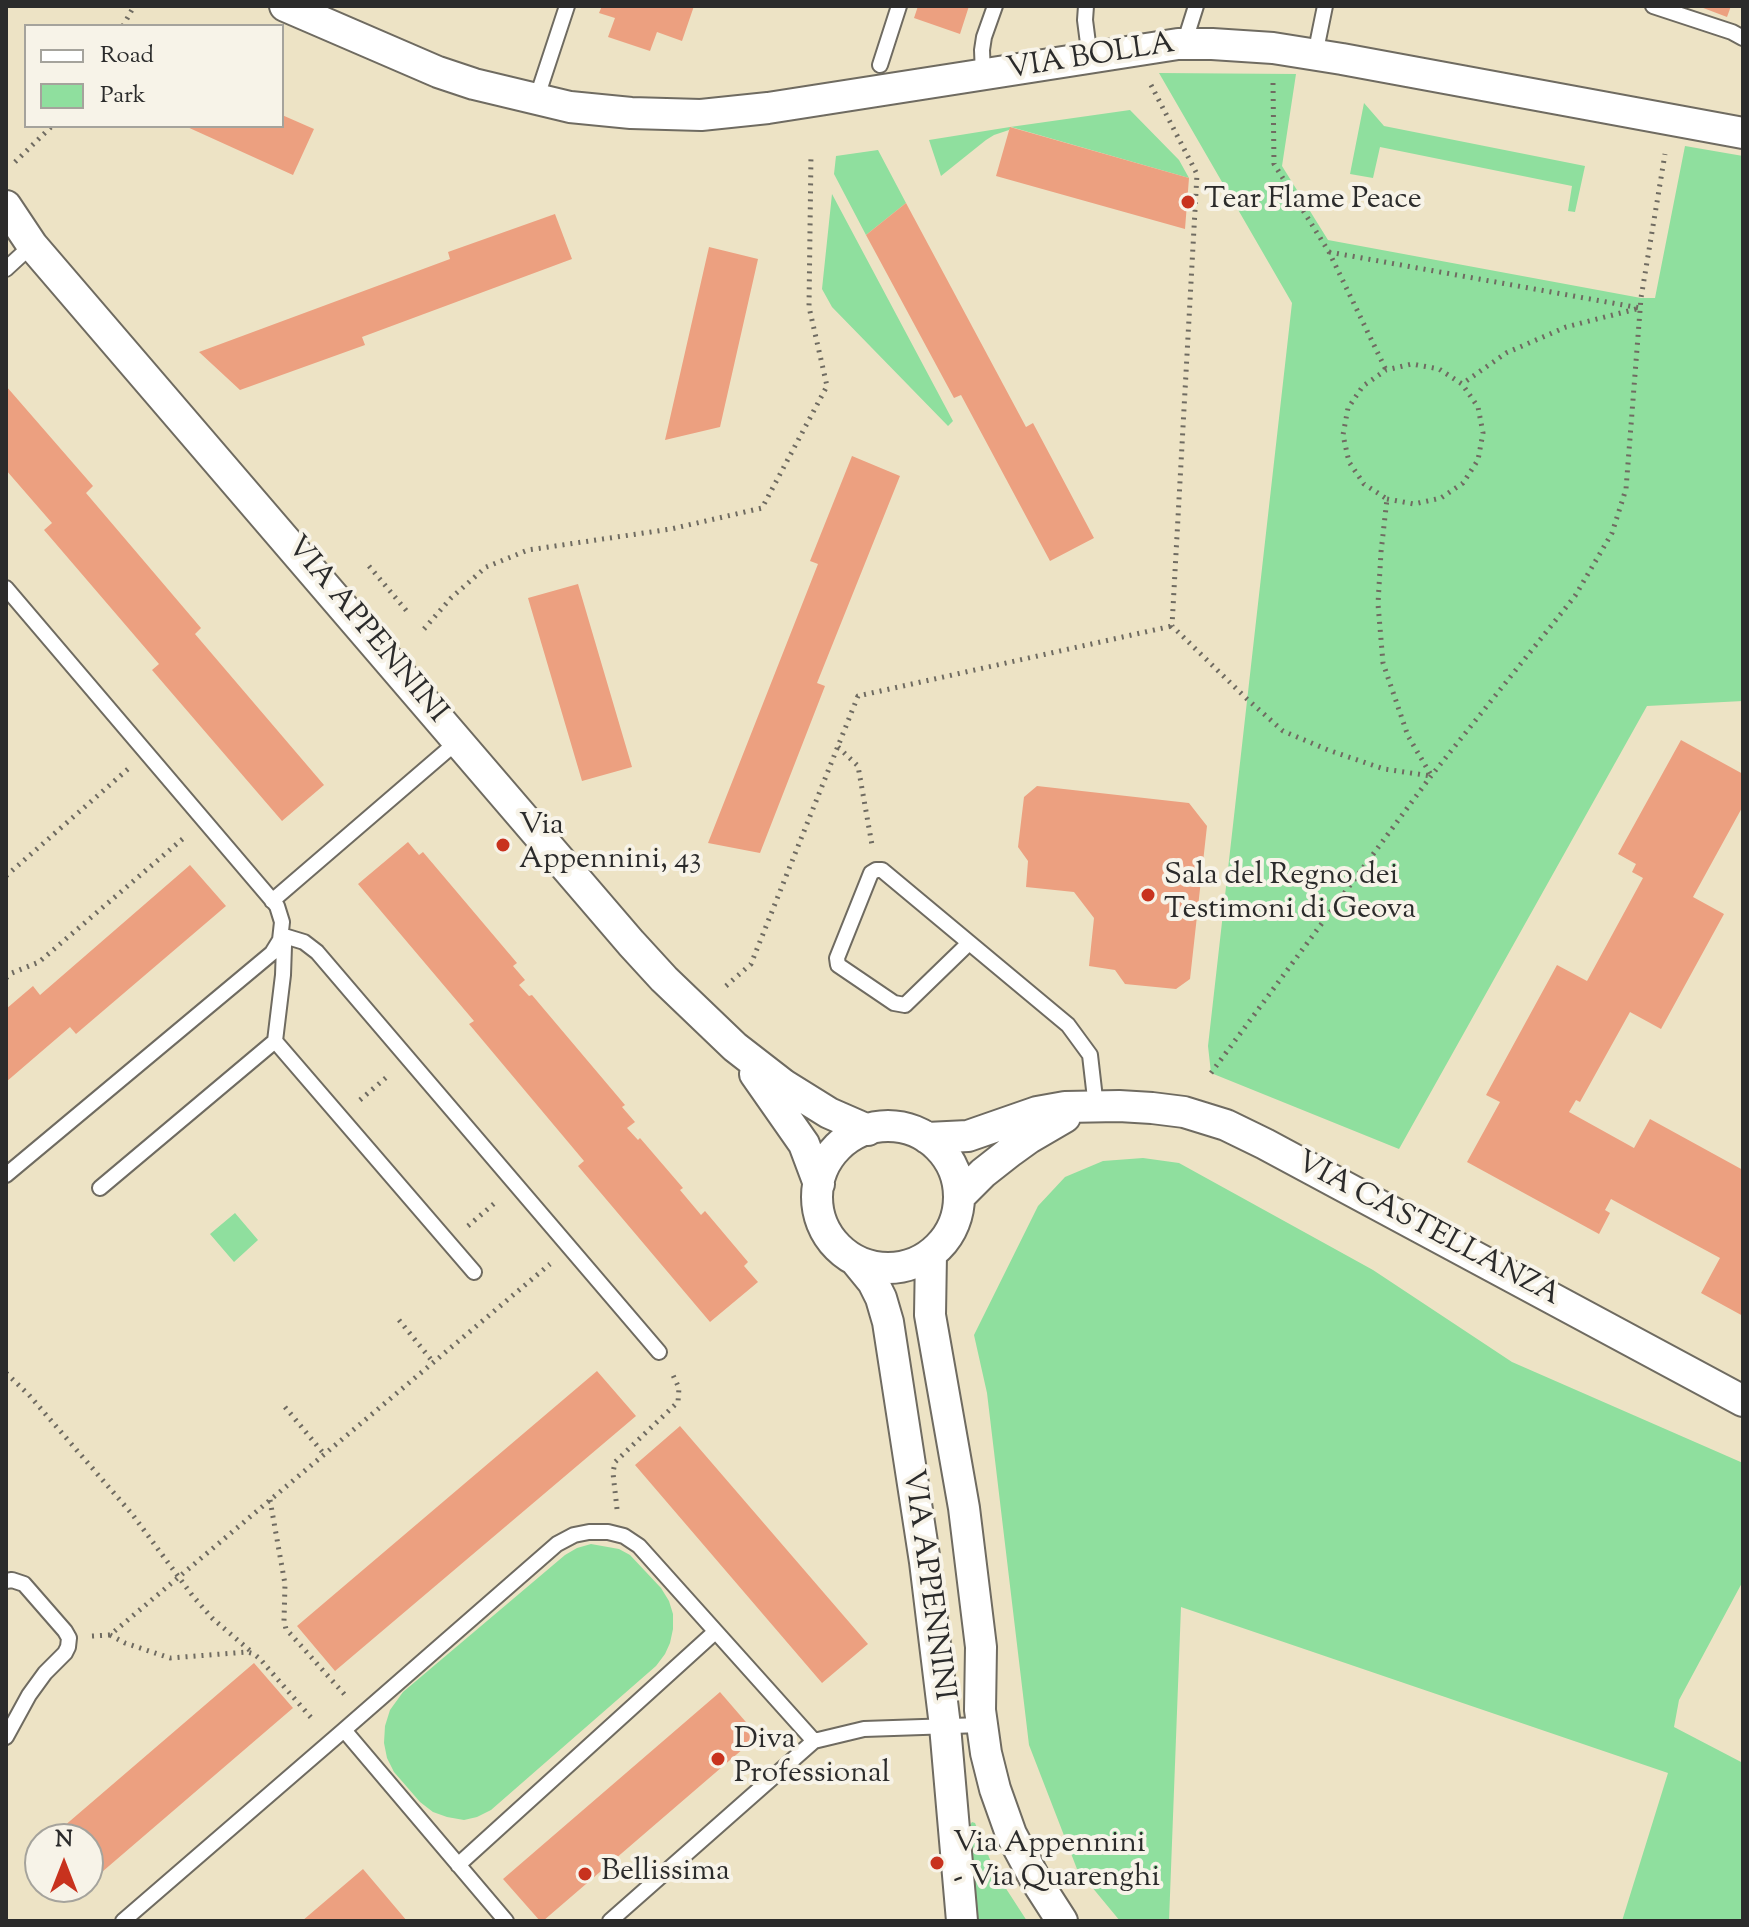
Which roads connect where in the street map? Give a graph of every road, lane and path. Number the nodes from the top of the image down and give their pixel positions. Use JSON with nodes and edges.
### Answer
{"nodes":[{"id":1,"x":134,"y":6,"type":"edge"},
{"id":2,"x":285,"y":6,"type":"edge"},
{"id":3,"x":567,"y":6,"type":"edge"},
{"id":4,"x":899,"y":6,"type":"edge"},
{"id":5,"x":995,"y":6,"type":"edge"},
{"id":6,"x":1086,"y":6,"type":"edge"},
{"id":7,"x":1196,"y":6,"type":"edge"},
{"id":8,"x":1325,"y":6,"type":"edge"},
{"id":9,"x":1653,"y":6,"type":"edge"},
{"id":10,"x":124,"y":24,"type":"edge"},
{"id":11,"x":1743,"y":38,"type":"edge"},
{"id":12,"x":1184,"y":44,"type":"junction"},
{"id":13,"x":1315,"y":55,"type":"junction"},
{"id":14,"x":1090,"y":59,"type":"junction"},
{"id":15,"x":880,"y":65,"type":"dead end"},
{"id":16,"x":983,"y":75,"type":"junction"},
{"id":17,"x":1273,"y":82,"type":"dead end"},
{"id":18,"x":1151,"y":85,"type":"dead end"},
{"id":19,"x":536,"y":100,"type":"junction"},
{"id":20,"x":50,"y":128,"type":"edge"},
{"id":21,"x":1743,"y":133,"type":"edge"},
{"id":22,"x":811,"y":154,"type":"dead end"},
{"id":23,"x":1665,"y":154,"type":"dead end"},
{"id":24,"x":15,"y":162,"type":"dead end"},
{"id":25,"x":6,"y":206,"type":"edge"},
{"id":26,"x":32,"y":245,"type":"junction"},
{"id":27,"x":1329,"y":252,"type":"junction"},
{"id":28,"x":6,"y":269,"type":"edge"},
{"id":29,"x":1640,"y":308,"type":"junction"},
{"id":30,"x":1386,"y":370,"type":"junction"},
{"id":31,"x":1462,"y":384,"type":"junction"},
{"id":32,"x":1387,"y":499,"type":"junction"},
{"id":33,"x":369,"y":566,"type":"dead end"},
{"id":34,"x":6,"y":588,"type":"edge"},
{"id":35,"x":410,"y":615,"type":"dead end"},
{"id":36,"x":1172,"y":626,"type":"junction"},
{"id":37,"x":424,"y":629,"type":"dead end"},
{"id":38,"x":458,"y":741,"type":"junction"},
{"id":39,"x":838,"y":747,"type":"junction"},
{"id":40,"x":147,"y":753,"type":"junction"},
{"id":41,"x":1431,"y":776,"type":"junction"},
{"id":42,"x":204,"y":821,"type":"junction"},
{"id":43,"x":876,"y":870,"type":"junction"},
{"id":44,"x":6,"y":876,"type":"edge"},
{"id":45,"x":272,"y":901,"type":"junction"},
{"id":46,"x":281,"y":935,"type":"junction"},
{"id":47,"x":969,"y":943,"type":"junction"},
{"id":48,"x":6,"y":978,"type":"edge"},
{"id":49,"x":726,"y":986,"type":"dead end"},
{"id":50,"x":275,"y":1041,"type":"junction"},
{"id":51,"x":735,"y":1047,"type":"junction"},
{"id":52,"x":408,"y":1059,"type":"junction"},
{"id":53,"x":1211,"y":1073,"type":"dead end"},
{"id":54,"x":1096,"y":1107,"type":"junction"},
{"id":55,"x":340,"y":1117,"type":"junction"},
{"id":56,"x":868,"y":1130,"type":"junction"},
{"id":57,"x":927,"y":1138,"type":"junction"},
{"id":58,"x":6,"y":1175,"type":"edge"},
{"id":59,"x":819,"y":1184,"type":"junction"},
{"id":60,"x":516,"y":1185,"type":"junction"},
{"id":61,"x":100,"y":1188,"type":"dead end"},
{"id":62,"x":959,"y":1197,"type":"junction"},
{"id":63,"x":449,"y":1243,"type":"junction"},
{"id":64,"x":569,"y":1248,"type":"junction"},
{"id":65,"x":931,"y":1254,"type":"junction"},
{"id":66,"x":855,"y":1260,"type":"junction"},
{"id":67,"x":474,"y":1272,"type":"dead end"},
{"id":68,"x":399,"y":1320,"type":"dead end"},
{"id":69,"x":659,"y":1352,"type":"joint"},
{"id":70,"x":433,"y":1362,"type":"junction"},
{"id":71,"x":6,"y":1373,"type":"edge"},
{"id":72,"x":1743,"y":1401,"type":"edge"},
{"id":73,"x":285,"y":1407,"type":"dead end"},
{"id":74,"x":324,"y":1454,"type":"junction"},
{"id":75,"x":270,"y":1500,"type":"junction"},
{"id":76,"x":619,"y":1534,"type":"junction"},
{"id":77,"x":179,"y":1577,"type":"junction"},
{"id":78,"x":6,"y":1581,"type":"edge"},
{"id":79,"x":715,"y":1632,"type":"junction"},
{"id":80,"x":110,"y":1635,"type":"junction"},
{"id":81,"x":69,"y":1638,"type":"junction"},
{"id":82,"x":254,"y":1654,"type":"junction"},
{"id":83,"x":362,"y":1714,"type":"junction"},
{"id":84,"x":981,"y":1725,"type":"junction"},
{"id":85,"x":945,"y":1726,"type":"junction"},
{"id":86,"x":344,"y":1730,"type":"junction"},
{"id":87,"x":7,"y":1734,"type":"edge"},
{"id":88,"x":814,"y":1741,"type":"junction"},
{"id":89,"x":331,"y":1742,"type":"junction"},
{"id":90,"x":458,"y":1865,"type":"junction"},
{"id":91,"x":123,"y":1921,"type":"edge"},
{"id":92,"x":506,"y":1921,"type":"edge"},
{"id":93,"x":610,"y":1921,"type":"edge"},
{"id":94,"x":962,"y":1921,"type":"edge"},
{"id":95,"x":1062,"y":1921,"type":"edge"}],
"edges":[{"from":1,"to":10,"type":"path"},
{"from":2,"to":19,"type":"street","name":"VIA BOLLA"},
{"from":3,"to":19,"type":"lane"},
{"from":4,"to":15,"type":"lane"},
{"from":5,"to":16,"type":"lane"},
{"from":6,"to":14,"type":"lane"},
{"from":7,"to":12,"type":"lane"},
{"from":8,"to":13,"type":"lane"},
{"from":9,"to":11,"type":"lane"},
{"from":12,"to":13,"type":"street","name":"VIA BOLLA"},
{"from":12,"to":14,"type":"street","name":"VIA BOLLA"},
{"from":13,"to":21,"type":"street","name":"VIA BOLLA"},
{"from":14,"to":16,"type":"street","name":"VIA BOLLA"},
{"from":16,"to":19,"type":"street","name":"VIA BOLLA"},
{"from":17,"to":27,"type":"path"},
{"from":18,"to":36,"type":"path"},
{"from":20,"to":24,"type":"path"},
{"from":22,"to":37,"type":"path"},
{"from":23,"to":29,"type":"path"},
{"from":25,"to":26,"type":"street","name":"VIA APPENNINI"},
{"from":26,"to":28,"type":"lane"},
{"from":26,"to":38,"type":"street","name":"VIA APPENNINI"},
{"from":27,"to":29,"type":"path"},
{"from":27,"to":30,"type":"path"},
{"from":29,"to":31,"type":"path"},
{"from":29,"to":41,"type":"path"},
{"from":30,"to":31,"type":"path"},
{"from":30,"to":32,"type":"path"},
{"from":31,"to":32,"type":"path"},
{"from":32,"to":41,"type":"path"},
{"from":33,"to":35,"type":"path"},
{"from":34,"to":40,"type":"lane"},
{"from":36,"to":39,"type":"path"},
{"from":36,"to":41,"type":"path"},
{"from":38,"to":45,"type":"lane"},
{"from":38,"to":51,"type":"street","name":"VIA APPENNINI"},
{"from":39,"to":43,"type":"path"},
{"from":39,"to":49,"type":"path"},
{"from":40,"to":42,"type":"lane"},
{"from":40,"to":44,"type":"path"},
{"from":41,"to":53,"type":"path"},
{"from":42,"to":45,"type":"lane"},
{"from":42,"to":48,"type":"path"},
{"from":43,"to":47,"type":"lane"},
{"from":43,"to":47,"type":"lane"},
{"from":45,"to":46,"type":"lane"},
{"from":46,"to":50,"type":"lane"},
{"from":46,"to":52,"type":"lane"},
{"from":46,"to":58,"type":"lane"},
{"from":47,"to":54,"type":"lane"},
{"from":50,"to":55,"type":"lane"},
{"from":50,"to":61,"type":"lane"},
{"from":51,"to":56,"type":"street","name":"VIA APPENNINI"},
{"from":51,"to":59,"type":"street","name":"VIA APPENNINI"},
{"from":52,"to":55,"type":"path"},
{"from":52,"to":60,"type":"lane"},
{"from":54,"to":57,"type":"street","name":"VIA CASTELLANZA"},
{"from":54,"to":62,"type":"street","name":"VIA CASTELLANZA"},
{"from":54,"to":72,"type":"street","name":"VIA CASTELLANZA"},
{"from":55,"to":63,"type":"lane"},
{"from":56,"to":57,"type":"street","name":"VIA CASTELLANZA"},
{"from":56,"to":59,"type":"street"},
{"from":57,"to":62,"type":"street"},
{"from":59,"to":66,"type":"street","name":"VIA APPENNINI"},
{"from":60,"to":63,"type":"path"},
{"from":60,"to":64,"type":"lane"},
{"from":62,"to":65,"type":"street","name":"VIA CASTELLANZA"},
{"from":63,"to":67,"type":"lane"},
{"from":64,"to":69,"type":"lane"},
{"from":64,"to":70,"type":"path"},
{"from":65,"to":66,"type":"street"},
{"from":65,"to":84,"type":"street","name":"VIA APPENNINI"},
{"from":66,"to":85,"type":"street","name":"VIA APPENNINI"},
{"from":68,"to":70,"type":"path"},
{"from":69,"to":76,"type":"path"},
{"from":70,"to":74,"type":"path"},
{"from":71,"to":77,"type":"path"},
{"from":73,"to":74,"type":"path"},
{"from":74,"to":75,"type":"path"},
{"from":75,"to":77,"type":"path"},
{"from":75,"to":83,"type":"path"},
{"from":76,"to":79,"type":"lane"},
{"from":76,"to":83,"type":"lane"},
{"from":77,"to":80,"type":"path"},
{"from":77,"to":82,"type":"path"},
{"from":78,"to":81,"type":"lane"},
{"from":79,"to":88,"type":"lane"},
{"from":79,"to":90,"type":"lane"},
{"from":80,"to":81,"type":"path"},
{"from":80,"to":82,"type":"path"},
{"from":81,"to":87,"type":"lane"},
{"from":82,"to":89,"type":"path"},
{"from":83,"to":86,"type":"lane"},
{"from":84,"to":85,"type":"lane"},
{"from":84,"to":95,"type":"street","name":"VIA APPENNINI"},
{"from":85,"to":88,"type":"lane"},
{"from":85,"to":94,"type":"street","name":"VIA APPENNINI"},
{"from":86,"to":89,"type":"lane"},
{"from":86,"to":90,"type":"lane"},
{"from":88,"to":93,"type":"lane"},
{"from":89,"to":91,"type":"lane"},
{"from":90,"to":92,"type":"lane"}]}
